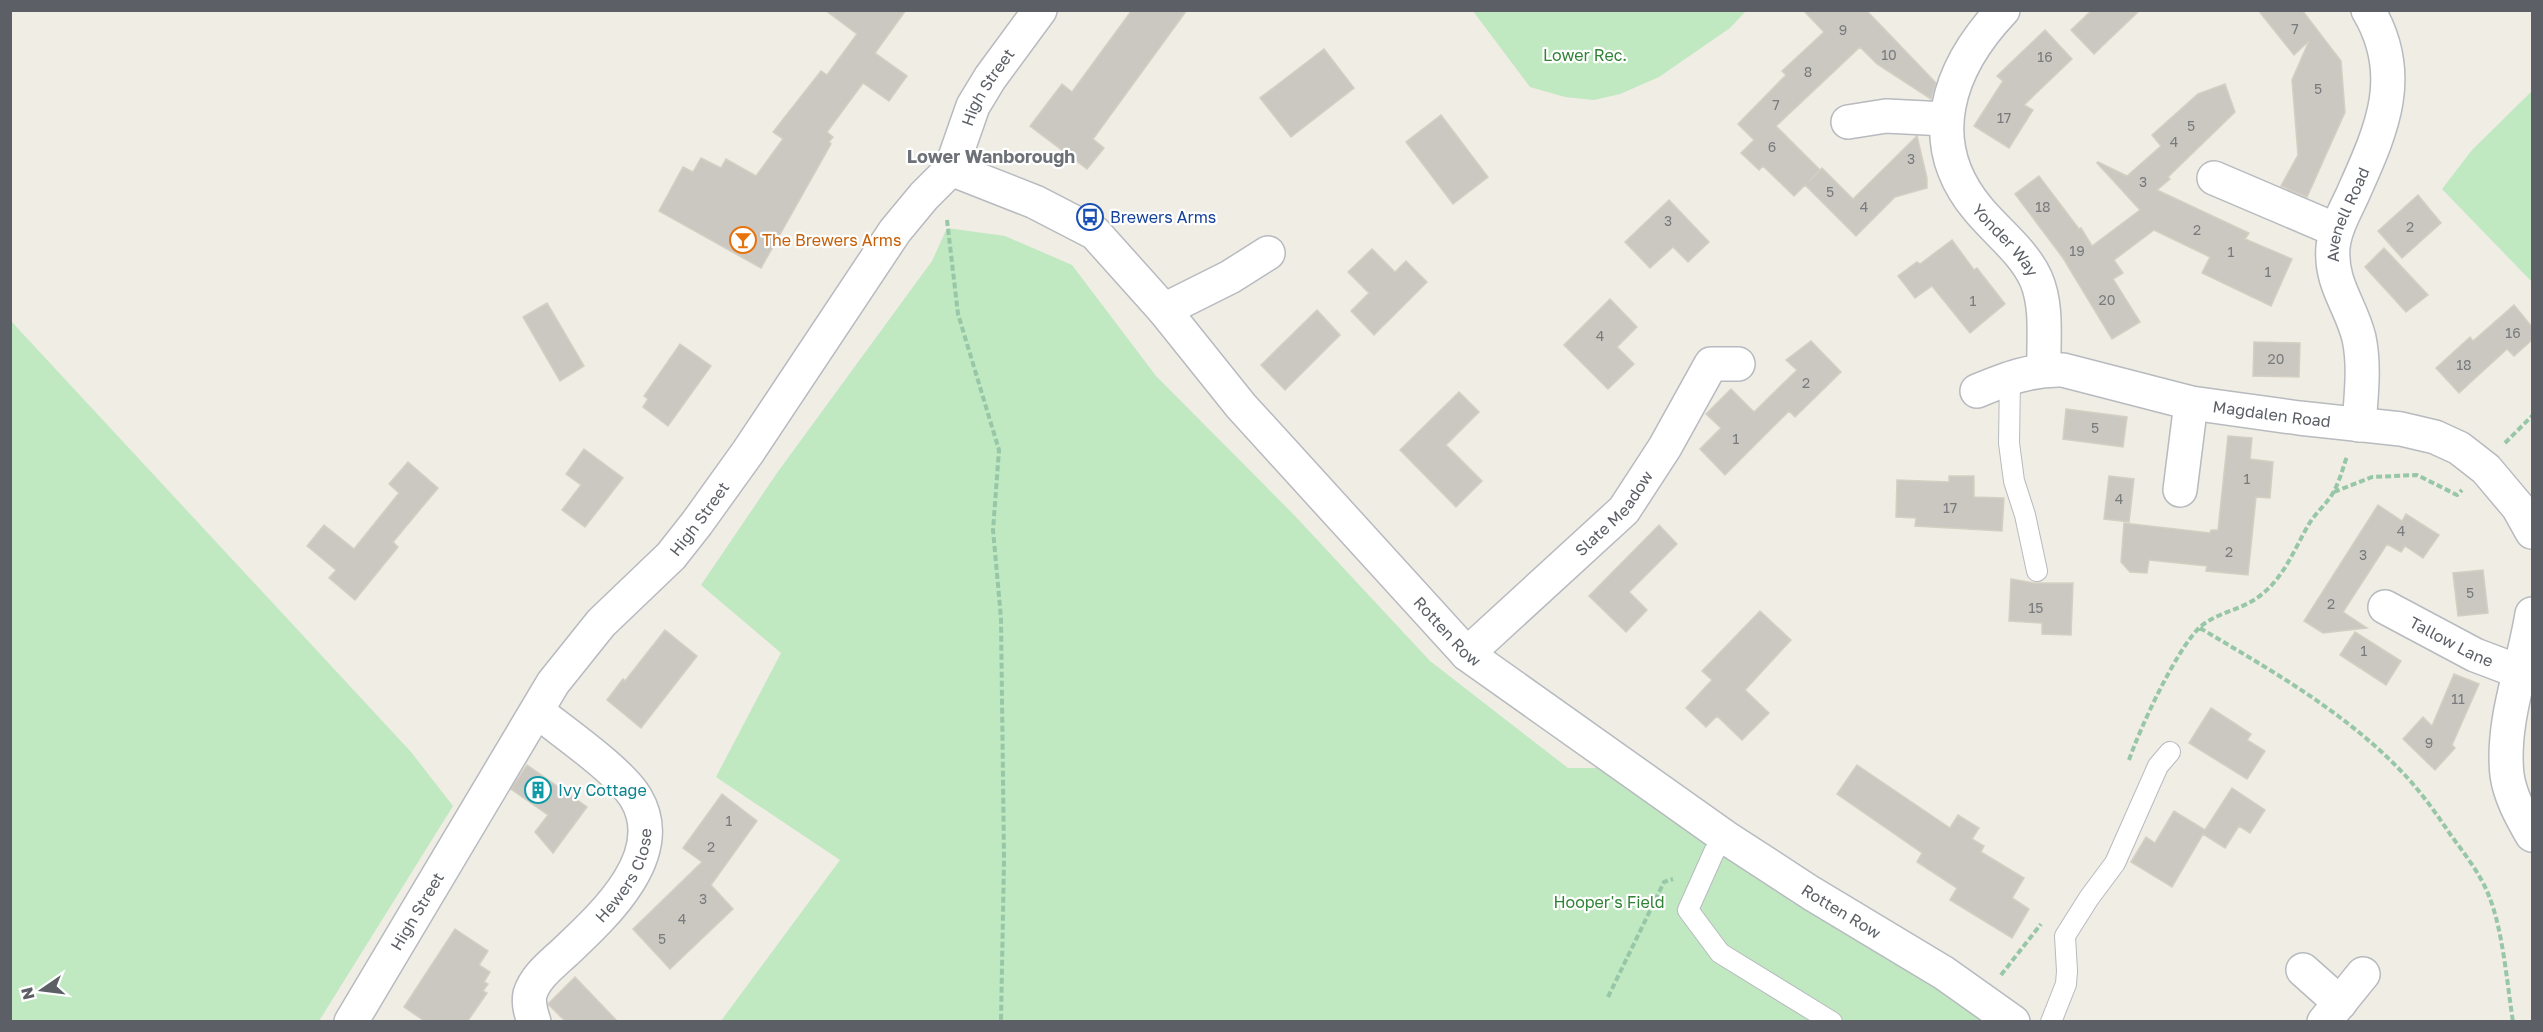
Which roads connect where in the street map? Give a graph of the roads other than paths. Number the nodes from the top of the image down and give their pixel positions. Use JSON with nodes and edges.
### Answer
{"nodes":[{"id":1,"x":1040,"y":10,"type":"edge"},
{"id":2,"x":2003,"y":10,"type":"edge"},
{"id":3,"x":2368,"y":10,"type":"edge"},
{"id":4,"x":1946,"y":119,"type":"junction"},
{"id":5,"x":1848,"y":122,"type":"dead end"},
{"id":6,"x":951,"y":169,"type":"junction"},
{"id":7,"x":2214,"y":178,"type":"dead end"},
{"id":8,"x":2336,"y":230,"type":"junction"},
{"id":9,"x":1268,"y":253,"type":"dead end"},
{"id":10,"x":1164,"y":310,"type":"junction"},
{"id":11,"x":1738,"y":364,"type":"dead end"},
{"id":12,"x":2044,"y":369,"type":"junction"},
{"id":13,"x":2010,"y":378,"type":"junction"},
{"id":14,"x":1977,"y":391,"type":"dead end"},
{"id":15,"x":2191,"y":403,"type":"junction"},
{"id":16,"x":2359,"y":425,"type":"junction"},
{"id":17,"x":2180,"y":490,"type":"dead end"},
{"id":18,"x":2532,"y":529,"type":"edge"},
{"id":19,"x":2037,"y":571,"type":"dead end"},
{"id":20,"x":2385,"y":607,"type":"dead end"},
{"id":21,"x":2532,"y":614,"type":"edge"},
{"id":22,"x":1467,"y":654,"type":"junction"},
{"id":23,"x":2520,"y":672,"type":"junction"},
{"id":24,"x":537,"y":711,"type":"junction"},
{"id":25,"x":2170,"y":752,"type":"dead end"},
{"id":26,"x":2532,"y":835,"type":"edge"},
{"id":27,"x":1725,"y":837,"type":"junction"},
{"id":28,"x":2303,"y":970,"type":"dead end"},
{"id":29,"x":2363,"y":974,"type":"dead end"},
{"id":30,"x":2332,"y":1012,"type":"edge"},
{"id":31,"x":351,"y":1022,"type":"edge"},
{"id":32,"x":534,"y":1022,"type":"edge"},
{"id":33,"x":1832,"y":1022,"type":"edge"},
{"id":34,"x":2013,"y":1022,"type":"edge"},
{"id":35,"x":2051,"y":1022,"type":"edge"}],
"edges":[{"from":1,"to":6,"type":"street","name":"High Street"},
{"from":2,"to":4,"type":"street","name":"Yonder Way"},
{"from":3,"to":8,"type":"street","name":"Avenell Road"},
{"from":4,"to":5,"type":"street"},
{"from":4,"to":12,"type":"street","name":"Yonder Way"},
{"from":6,"to":10,"type":"street","name":"Rotten Row"},
{"from":6,"to":24,"type":"street","name":"High Street"},
{"from":7,"to":8,"type":"street"},
{"from":8,"to":16,"type":"street","name":"Avenell Road"},
{"from":9,"to":10,"type":"street"},
{"from":10,"to":22,"type":"street","name":"Rotten Row"},
{"from":11,"to":22,"type":"street","name":"Slate Meadow"},
{"from":12,"to":13,"type":"street","name":"Magdalen Road"},
{"from":12,"to":15,"type":"street","name":"Magdalen Road"},
{"from":13,"to":14,"type":"street","name":"Magdalen Road"},
{"from":13,"to":19,"type":"lane"},
{"from":15,"to":16,"type":"street","name":"Magdalen Road"},
{"from":15,"to":17,"type":"street"},
{"from":16,"to":18,"type":"street","name":"Magdalen Road"},
{"from":20,"to":23,"type":"street","name":"Tallow Lane"},
{"from":21,"to":23,"type":"street"},
{"from":22,"to":27,"type":"street","name":"Rotten Row"},
{"from":23,"to":26,"type":"street"},
{"from":24,"to":31,"type":"street","name":"High Street"},
{"from":24,"to":32,"type":"street","name":"Hewers Close"},
{"from":25,"to":35,"type":"lane"},
{"from":27,"to":33,"type":"lane"},
{"from":27,"to":34,"type":"street","name":"Rotten Row"},
{"from":28,"to":30,"type":"street"},
{"from":29,"to":30,"type":"street"}]}
